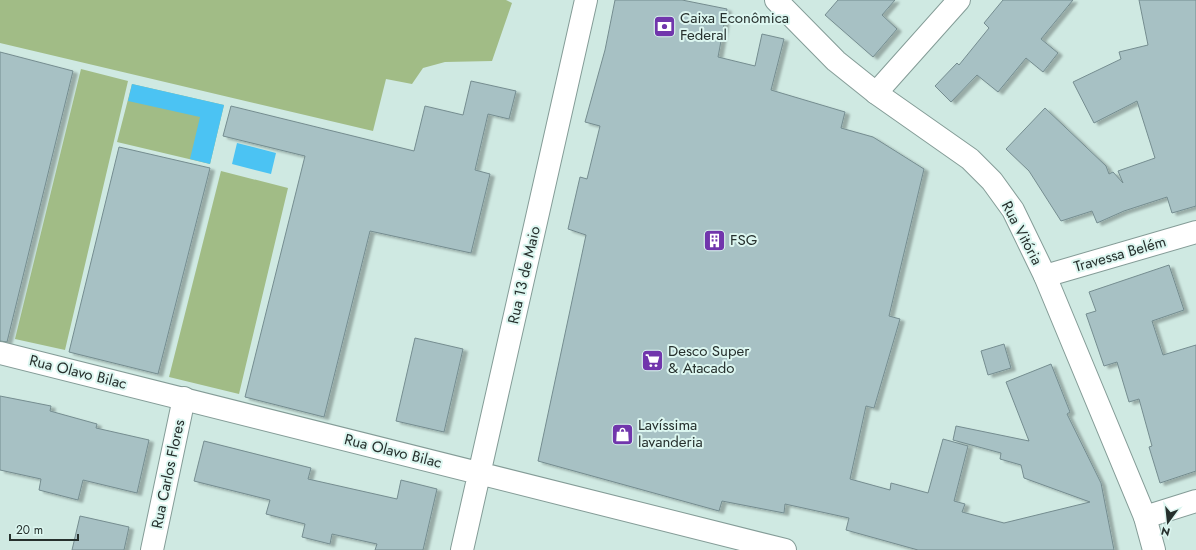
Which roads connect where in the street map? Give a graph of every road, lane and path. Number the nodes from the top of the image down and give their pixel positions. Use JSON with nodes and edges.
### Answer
{"nodes":[{"id":1,"x":586,"y":0,"type":"edge"},
{"id":2,"x":776,"y":0,"type":"edge"},
{"id":3,"x":959,"y":0,"type":"edge"},
{"id":4,"x":876,"y":93,"type":"junction"},
{"id":5,"x":1196,"y":232,"type":"edge"},
{"id":6,"x":1045,"y":276,"type":"junction"},
{"id":7,"x":0,"y":353,"type":"edge"},
{"id":8,"x":184,"y":398,"type":"junction"},
{"id":9,"x":480,"y":472,"type":"junction"},
{"id":10,"x":1196,"y":501,"type":"edge"},
{"id":11,"x":1145,"y":517,"type":"junction"},
{"id":12,"x":152,"y":550,"type":"edge"},
{"id":13,"x":462,"y":550,"type":"edge"},
{"id":14,"x":785,"y":550,"type":"edge"},
{"id":15,"x":1154,"y":550,"type":"edge"}],
"edges":[{"from":1,"to":9,"type":"main road","name":"Rua 13 de Maio"},
{"from":2,"to":4,"type":"main road","name":"Rua Vitória"},
{"from":3,"to":4,"type":"main road"},
{"from":4,"to":6,"type":"main road","name":"Rua Vitória"},
{"from":5,"to":6,"type":"main road","name":"Travessa Belém"},
{"from":6,"to":11,"type":"main road","name":"Rua Vitória"},
{"from":7,"to":8,"type":"main road","name":"Rua Olavo Bilac"},
{"from":8,"to":9,"type":"main road","name":"Rua Olavo Bilac"},
{"from":8,"to":12,"type":"main road","name":"Rua Carlos Flores"},
{"from":9,"to":13,"type":"main road","name":"Rua 13 de Maio"},
{"from":9,"to":14,"type":"main road","name":"Rua Olavo Bilac"},
{"from":10,"to":11,"type":"main road"},
{"from":11,"to":15,"type":"main road","name":"Rua Vitória"}]}
